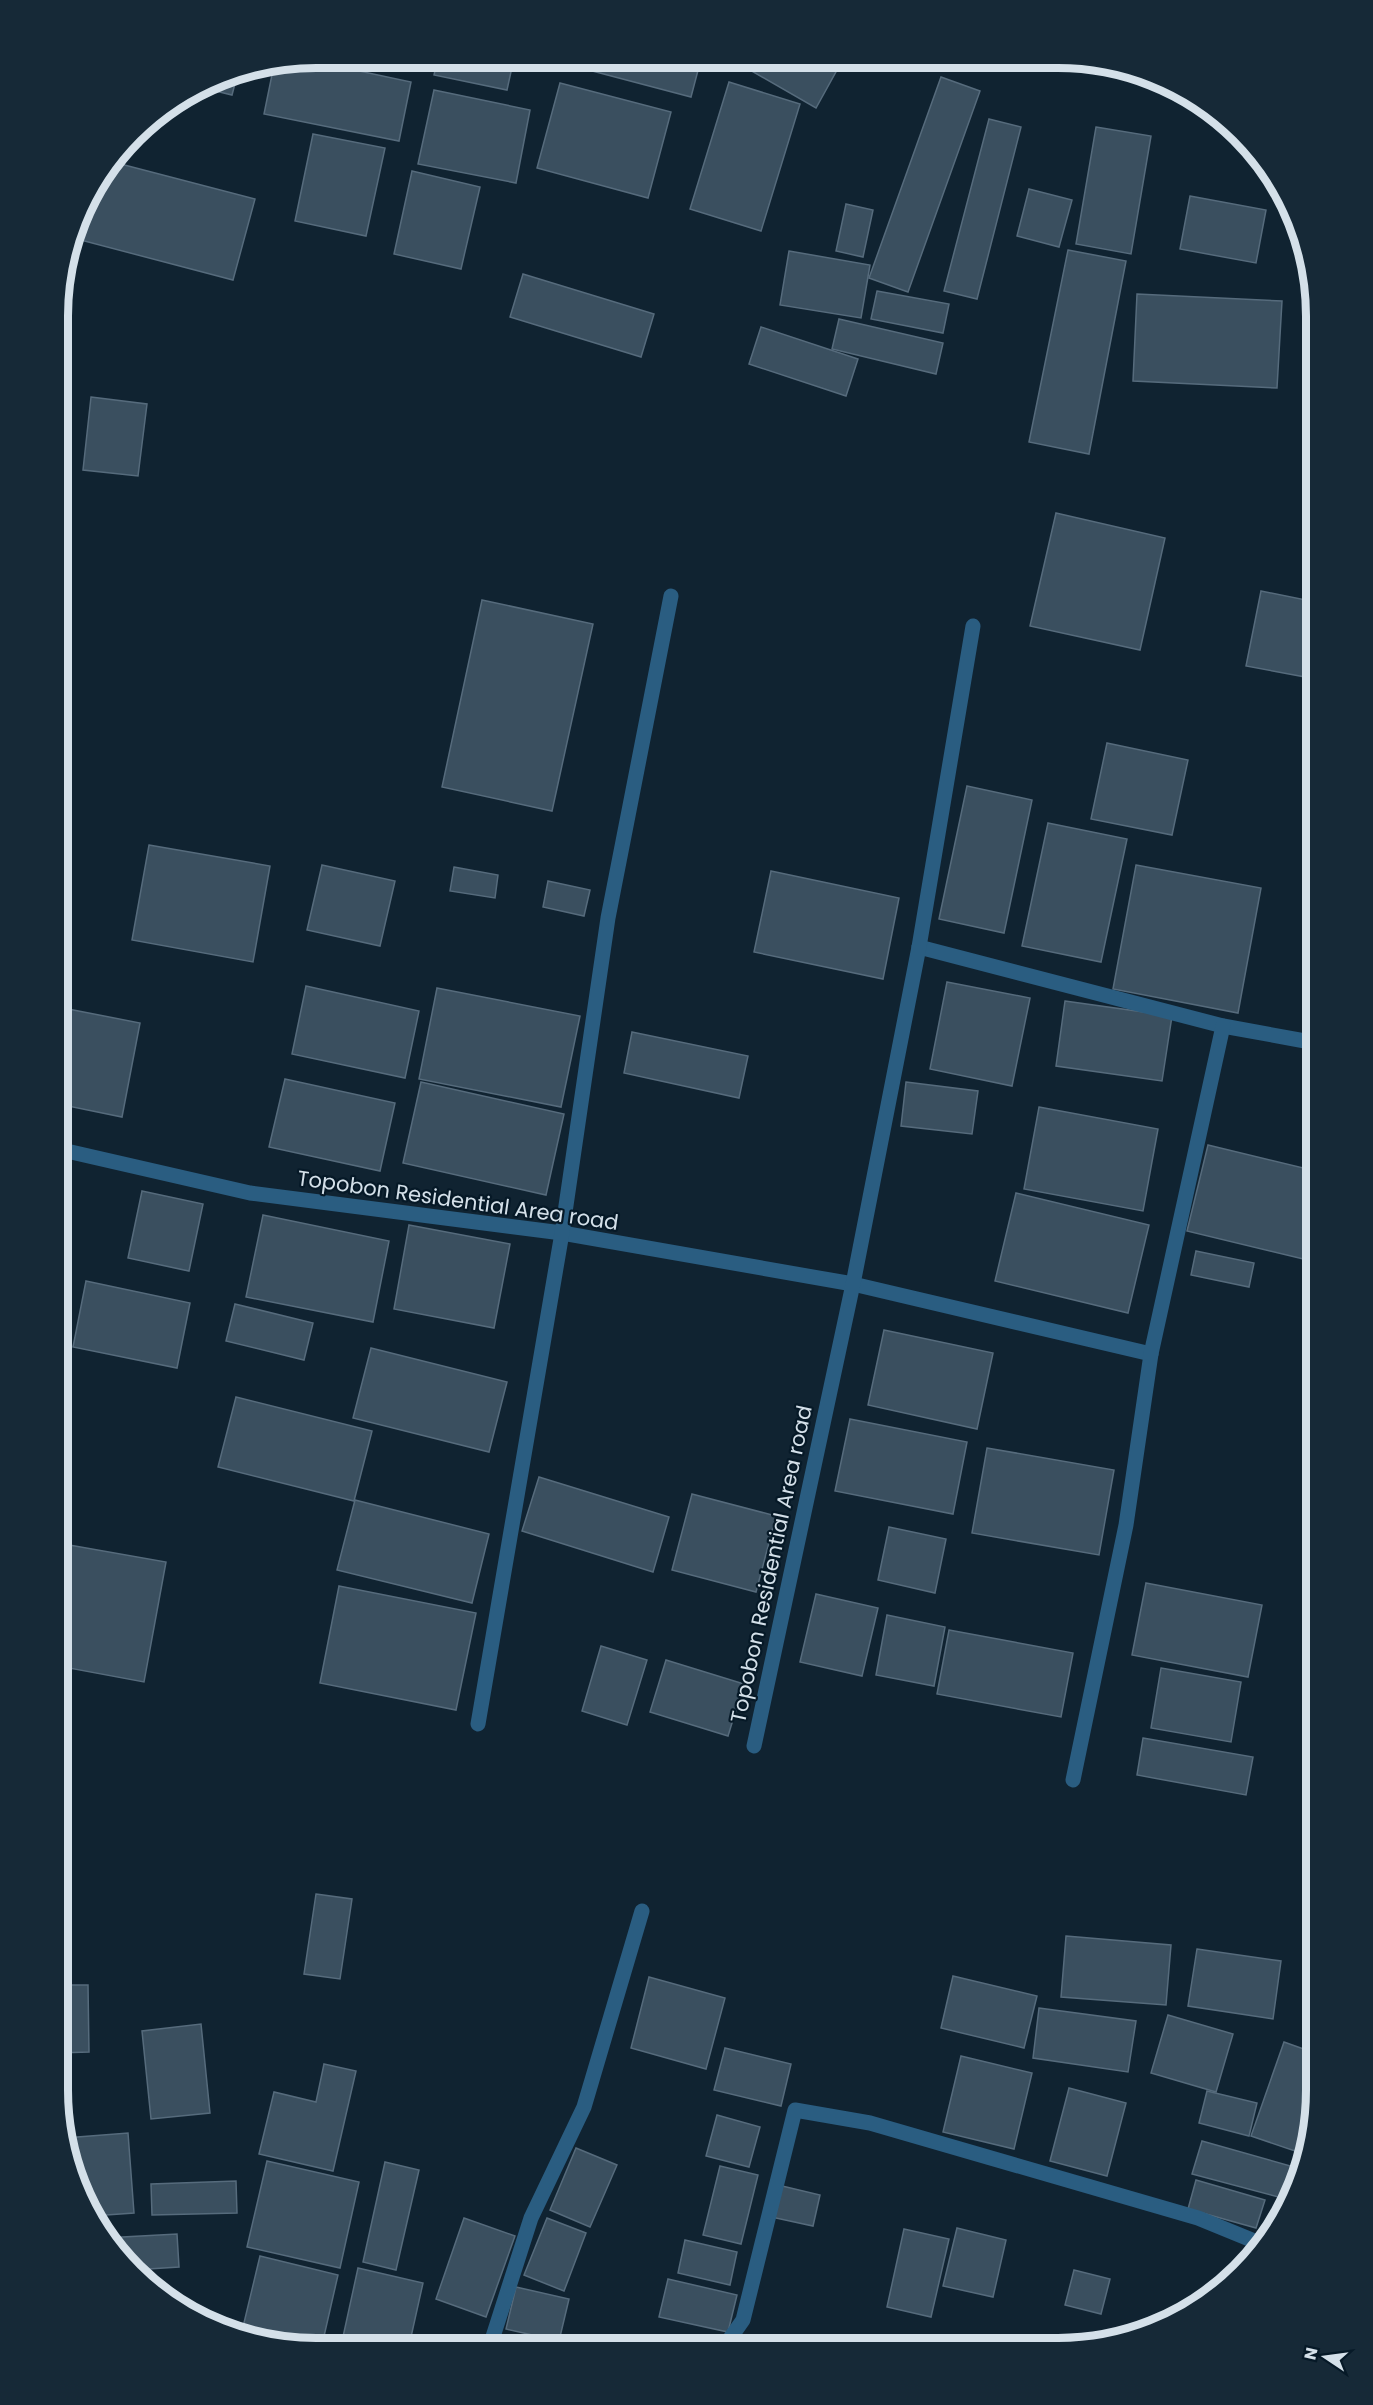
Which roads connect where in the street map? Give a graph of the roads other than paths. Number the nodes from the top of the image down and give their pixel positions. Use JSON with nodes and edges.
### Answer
{"nodes":[{"id":1,"x":671,"y":596,"type":"dead end"},
{"id":2,"x":973,"y":626,"type":"dead end"},
{"id":3,"x":920,"y":947,"type":"junction"},
{"id":4,"x":1223,"y":1026,"type":"junction"},
{"id":5,"x":1306,"y":1041,"type":"edge"},
{"id":6,"x":68,"y":1151,"type":"edge"},
{"id":7,"x":562,"y":1233,"type":"junction"},
{"id":8,"x":853,"y":1284,"type":"junction"},
{"id":9,"x":1151,"y":1354,"type":"junction"},
{"id":10,"x":478,"y":1724,"type":"dead end"},
{"id":11,"x":754,"y":1746,"type":"dead end"},
{"id":12,"x":1073,"y":1780,"type":"dead end"},
{"id":13,"x":642,"y":1911,"type":"dead end"},
{"id":14,"x":1254,"y":2241,"type":"edge"},
{"id":15,"x":493,"y":2338,"type":"edge"},
{"id":16,"x":730,"y":2338,"type":"edge"}],
"edges":[{"from":1,"to":7,"type":"street"},
{"from":2,"to":3,"type":"street","name":"Topobon Residential Area road"},
{"from":3,"to":4,"type":"street"},
{"from":3,"to":8,"type":"street","name":"Topobon Residential Area road"},
{"from":4,"to":5,"type":"street"},
{"from":4,"to":9,"type":"street"},
{"from":6,"to":7,"type":"street","name":"Topobon Residential Area road"},
{"from":7,"to":8,"type":"street","name":"Topobon Residential Area road"},
{"from":7,"to":10,"type":"street"},
{"from":8,"to":9,"type":"street","name":"Topobon Residential Area road"},
{"from":8,"to":11,"type":"street","name":"Topobon Residential Area road"},
{"from":9,"to":12,"type":"street"},
{"from":13,"to":15,"type":"street"},
{"from":14,"to":16,"type":"street"}]}
